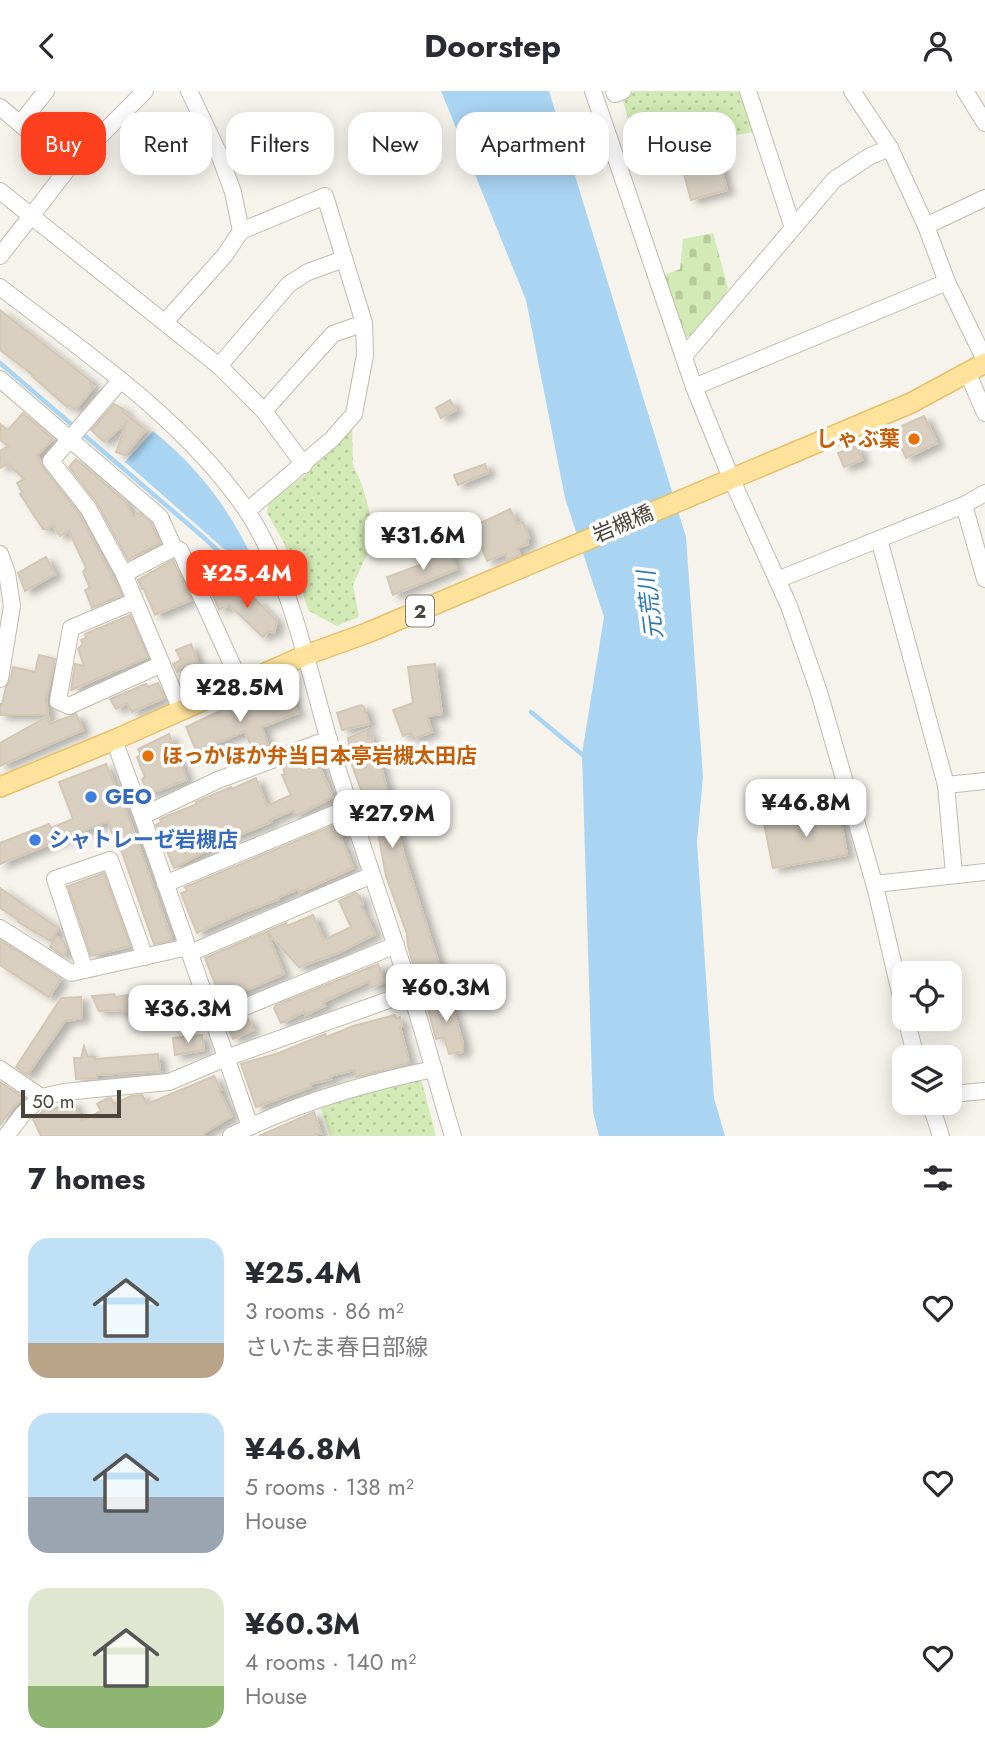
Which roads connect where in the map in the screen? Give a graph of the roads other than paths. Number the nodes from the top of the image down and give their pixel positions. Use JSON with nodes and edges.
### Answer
{"nodes":[{"id":1,"x":46,"y":91,"type":"edge"},
{"id":2,"x":145,"y":91,"type":"edge"},
{"id":3,"x":190,"y":91,"type":"edge"},
{"id":4,"x":593,"y":91,"type":"edge"},
{"id":5,"x":614,"y":91,"type":"edge"},
{"id":6,"x":623,"y":91,"type":"edge"},
{"id":7,"x":748,"y":91,"type":"edge"},
{"id":8,"x":852,"y":91,"type":"edge"},
{"id":9,"x":965,"y":91,"type":"edge"},
{"id":10,"x":0,"y":107,"type":"edge"},
{"id":11,"x":985,"y":123,"type":"edge"},
{"id":12,"x":20,"y":124,"type":"joint"},
{"id":13,"x":106,"y":130,"type":"edge"},
{"id":14,"x":890,"y":148,"type":"junction"},
{"id":15,"x":63,"y":175,"type":"edge"},
{"id":16,"x":0,"y":191,"type":"edge"},
{"id":17,"x":985,"y":198,"type":"edge"},
{"id":18,"x":31,"y":217,"type":"junction"},
{"id":19,"x":926,"y":226,"type":"junction"},
{"id":20,"x":793,"y":228,"type":"junction"},
{"id":21,"x":241,"y":231,"type":"junction"},
{"id":22,"x":0,"y":256,"type":"edge"},
{"id":23,"x":344,"y":259,"type":"junction"},
{"id":24,"x":947,"y":282,"type":"junction"},
{"id":25,"x":0,"y":287,"type":"edge"},
{"id":26,"x":165,"y":322,"type":"junction"},
{"id":27,"x":364,"y":323,"type":"junction"},
{"id":28,"x":684,"y":355,"type":"junction"},
{"id":29,"x":985,"y":361,"type":"edge"},
{"id":30,"x":219,"y":366,"type":"junction"},
{"id":31,"x":968,"y":374,"type":"junction"},
{"id":32,"x":0,"y":379,"type":"edge"},
{"id":33,"x":121,"y":380,"type":"junction"},
{"id":34,"x":694,"y":387,"type":"junction"},
{"id":35,"x":264,"y":411,"type":"junction"},
{"id":36,"x":985,"y":413,"type":"edge"},
{"id":37,"x":76,"y":433,"type":"junction"},
{"id":38,"x":304,"y":465,"type":"junction"},
{"id":39,"x":722,"y":482,"type":"junction"},
{"id":40,"x":985,"y":493,"type":"edge"},
{"id":41,"x":964,"y":505,"type":"junction"},
{"id":42,"x":247,"y":511,"type":"junction"},
{"id":43,"x":879,"y":539,"type":"junction"},
{"id":44,"x":174,"y":548,"type":"junction"},
{"id":45,"x":0,"y":554,"type":"edge"},
{"id":46,"x":124,"y":574,"type":"junction"},
{"id":47,"x":985,"y":579,"type":"edge"},
{"id":48,"x":777,"y":580,"type":"junction"},
{"id":49,"x":135,"y":601,"type":"junction"},
{"id":50,"x":3,"y":643,"type":"edge"},
{"id":51,"x":306,"y":655,"type":"junction"},
{"id":52,"x":162,"y":664,"type":"junction"},
{"id":53,"x":0,"y":679,"type":"edge"},
{"id":54,"x":241,"y":684,"type":"junction"},
{"id":55,"x":181,"y":710,"type":"junction"},
{"id":56,"x":329,"y":739,"type":"junction"},
{"id":57,"x":114,"y":740,"type":"junction"},
{"id":58,"x":985,"y":781,"type":"edge"},
{"id":59,"x":946,"y":785,"type":"junction"},
{"id":60,"x":0,"y":787,"type":"edge"},
{"id":61,"x":351,"y":807,"type":"junction"},
{"id":62,"x":142,"y":816,"type":"junction"},
{"id":63,"x":985,"y":872,"type":"edge"},
{"id":64,"x":954,"y":874,"type":"junction"},
{"id":65,"x":372,"y":875,"type":"junction"},
{"id":66,"x":164,"y":884,"type":"junction"},
{"id":67,"x":875,"y":884,"type":"junction"},
{"id":68,"x":0,"y":928,"type":"edge"},
{"id":69,"x":396,"y":945,"type":"junction"},
{"id":70,"x":189,"y":950,"type":"junction"},
{"id":71,"x":145,"y":957,"type":"junction"},
{"id":72,"x":892,"y":961,"type":"edge"},
{"id":73,"x":85,"y":969,"type":"junction"},
{"id":74,"x":411,"y":992,"type":"junction"},
{"id":75,"x":213,"y":1020,"type":"junction"},
{"id":76,"x":226,"y":1058,"type":"junction"},
{"id":77,"x":0,"y":1069,"type":"edge"},
{"id":78,"x":434,"y":1069,"type":"junction"},
{"id":79,"x":985,"y":1091,"type":"edge"},
{"id":80,"x":962,"y":1093,"type":"edge"},
{"id":81,"x":41,"y":1097,"type":"junction"},
{"id":82,"x":934,"y":1115,"type":"edge"},
{"id":83,"x":250,"y":1126,"type":"junction"},
{"id":84,"x":6,"y":1136,"type":"edge"},
{"id":85,"x":231,"y":1136,"type":"edge"},
{"id":86,"x":453,"y":1136,"type":"edge"},
{"id":87,"x":941,"y":1136,"type":"edge"}],
"edges":[{"from":1,"to":12,"type":"street"},
{"from":2,"to":13,"type":"street"},
{"from":3,"to":21,"type":"street"},
{"from":4,"to":28,"type":"street"},
{"from":5,"to":6,"type":"street"},
{"from":7,"to":20,"type":"street"},
{"from":8,"to":14,"type":"street"},
{"from":9,"to":11,"type":"street"},
{"from":10,"to":12,"type":"street"},
{"from":14,"to":19,"type":"street"},
{"from":14,"to":20,"type":"street"},
{"from":15,"to":18,"type":"street"},
{"from":16,"to":18,"type":"street"},
{"from":17,"to":19,"type":"street"},
{"from":18,"to":22,"type":"street"},
{"from":18,"to":26,"type":"street"},
{"from":19,"to":24,"type":"street"},
{"from":20,"to":28,"type":"street"},
{"from":21,"to":23,"type":"street"},
{"from":21,"to":26,"type":"street"},
{"from":23,"to":27,"type":"street"},
{"from":23,"to":30,"type":"street"},
{"from":24,"to":29,"type":"street"},
{"from":24,"to":34,"type":"street"},
{"from":25,"to":33,"type":"street"},
{"from":26,"to":30,"type":"street"},
{"from":27,"to":35,"type":"street"},
{"from":27,"to":38,"type":"street"},
{"from":28,"to":34,"type":"street"},
{"from":29,"to":31,"type":"main road","number":"2"},
{"from":30,"to":35,"type":"street"},
{"from":31,"to":36,"type":"street"},
{"from":31,"to":39,"type":"main road","number":"2"},
{"from":32,"to":37,"type":"street"},
{"from":33,"to":37,"type":"street"},
{"from":33,"to":42,"type":"street"},
{"from":34,"to":39,"type":"street"},
{"from":35,"to":38,"type":"street"},
{"from":37,"to":44,"type":"street"},
{"from":37,"to":46,"type":"street"},
{"from":38,"to":42,"type":"street"},
{"from":39,"to":48,"type":"street"},
{"from":39,"to":51,"type":"main road","name":"岩槻橋","number":"2"},
{"from":40,"to":41,"type":"street"},
{"from":41,"to":43,"type":"street"},
{"from":41,"to":47,"type":"street"},
{"from":42,"to":51,"type":"street"},
{"from":43,"to":48,"type":"street"},
{"from":43,"to":59,"type":"street"},
{"from":44,"to":46,"type":"street"},
{"from":44,"to":54,"type":"street"},
{"from":45,"to":50,"type":"street"},
{"from":46,"to":49,"type":"street"},
{"from":48,"to":67,"type":"street"},
{"from":49,"to":52,"type":"street"},
{"from":49,"to":52,"type":"street"},
{"from":50,"to":53,"type":"street"},
{"from":51,"to":54,"type":"main road","number":"2"},
{"from":51,"to":56,"type":"street"},
{"from":52,"to":55,"type":"street"},
{"from":54,"to":55,"type":"main road","number":"2"},
{"from":55,"to":57,"type":"main road","number":"2"},
{"from":56,"to":61,"type":"street"},
{"from":56,"to":62,"type":"street"},
{"from":57,"to":60,"type":"main road","number":"2"},
{"from":57,"to":62,"type":"street"},
{"from":58,"to":59,"type":"street"},
{"from":59,"to":64,"type":"street"},
{"from":61,"to":65,"type":"street"},
{"from":61,"to":66,"type":"street"},
{"from":62,"to":66,"type":"street"},
{"from":63,"to":64,"type":"street"},
{"from":64,"to":67,"type":"street"},
{"from":65,"to":69,"type":"street"},
{"from":65,"to":70,"type":"street"},
{"from":66,"to":70,"type":"street"},
{"from":67,"to":72,"type":"street"},
{"from":68,"to":73,"type":"street"},
{"from":69,"to":74,"type":"street"},
{"from":69,"to":75,"type":"street"},
{"from":70,"to":71,"type":"street"},
{"from":70,"to":75,"type":"street"},
{"from":71,"to":73,"type":"street"},
{"from":71,"to":73,"type":"street"},
{"from":74,"to":76,"type":"street"},
{"from":74,"to":78,"type":"street"},
{"from":75,"to":76,"type":"street"},
{"from":76,"to":81,"type":"street"},
{"from":76,"to":83,"type":"street"},
{"from":77,"to":81,"type":"street"},
{"from":78,"to":83,"type":"street"},
{"from":78,"to":86,"type":"street"},
{"from":79,"to":80,"type":"street"},
{"from":81,"to":84,"type":"street"},
{"from":82,"to":87,"type":"street"},
{"from":83,"to":85,"type":"street"}]}
